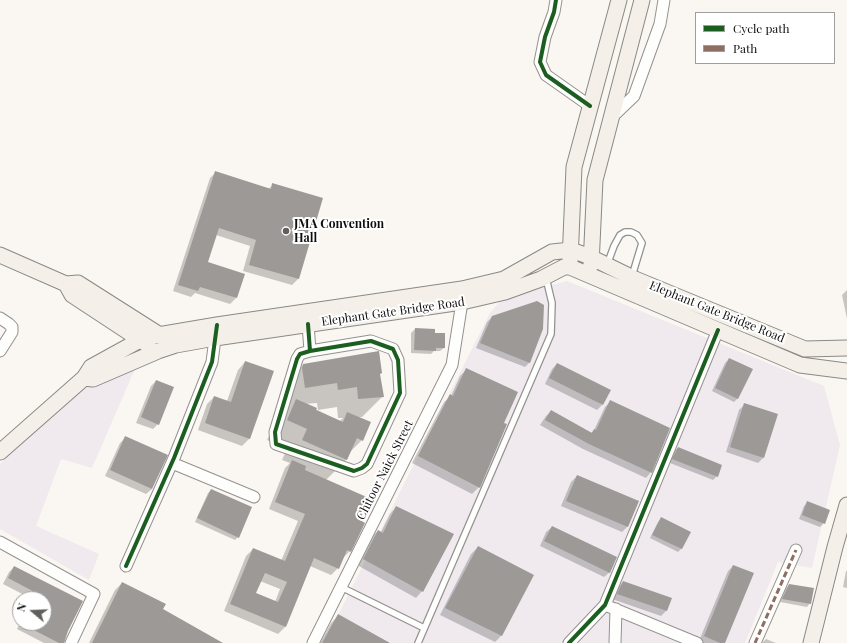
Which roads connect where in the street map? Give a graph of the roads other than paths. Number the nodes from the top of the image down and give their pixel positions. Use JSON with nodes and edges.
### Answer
{"nodes":[{"id":1,"x":556,"y":0,"type":"edge"},
{"id":2,"x":619,"y":0,"type":"edge"},
{"id":3,"x":642,"y":0,"type":"edge"},
{"id":4,"x":664,"y":0,"type":"edge"},
{"id":5,"x":590,"y":106,"type":"junction"},
{"id":6,"x":612,"y":117,"type":"junction"},
{"id":7,"x":571,"y":250,"type":"junction"},
{"id":8,"x":0,"y":255,"type":"edge"},
{"id":9,"x":600,"y":261,"type":"junction"},
{"id":10,"x":570,"y":267,"type":"junction"},
{"id":11,"x":545,"y":276,"type":"junction"},
{"id":12,"x":590,"y":276,"type":"junction"},
{"id":13,"x":632,"y":277,"type":"junction"},
{"id":14,"x":66,"y":284,"type":"junction"},
{"id":15,"x":462,"y":302,"type":"junction"},
{"id":16,"x":0,"y":318,"type":"edge"},
{"id":17,"x":308,"y":324,"type":"junction"},
{"id":18,"x":718,"y":330,"type":"junction"},
{"id":19,"x":216,"y":331,"type":"junction"},
{"id":20,"x":158,"y":335,"type":"junction"},
{"id":21,"x":140,"y":340,"type":"junction"},
{"id":22,"x":176,"y":345,"type":"junction"},
{"id":23,"x":847,"y":348,"type":"edge"},
{"id":24,"x":0,"y":351,"type":"edge"},
{"id":25,"x":158,"y":351,"type":"junction"},
{"id":26,"x":310,"y":351,"type":"junction"},
{"id":27,"x":847,"y":371,"type":"edge"},
{"id":28,"x":84,"y":378,"type":"junction"},
{"id":29,"x":0,"y":452,"type":"edge"},
{"id":30,"x":172,"y":463,"type":"junction"},
{"id":31,"x":254,"y":497,"type":"dead end"},
{"id":32,"x":846,"y":514,"type":"edge"},
{"id":33,"x":0,"y":542,"type":"edge"},
{"id":34,"x":796,"y":550,"type":"dead end"},
{"id":35,"x":126,"y":566,"type":"dead end"},
{"id":36,"x":341,"y":587,"type":"junction"},
{"id":37,"x":605,"y":605,"type":"junction"},
{"id":38,"x":616,"y":609,"type":"junction"},
{"id":39,"x":424,"y":628,"type":"junction"},
{"id":40,"x":70,"y":643,"type":"edge"},
{"id":41,"x":313,"y":643,"type":"edge"},
{"id":42,"x":418,"y":643,"type":"edge"},
{"id":43,"x":569,"y":643,"type":"edge"},
{"id":44,"x":615,"y":643,"type":"edge"},
{"id":45,"x":697,"y":643,"type":"edge"},
{"id":46,"x":755,"y":643,"type":"edge"},
{"id":47,"x":811,"y":643,"type":"edge"}],
"edges":[{"from":1,"to":5,"type":"street"},
{"from":2,"to":5,"type":"main road"},
{"from":3,"to":6,"type":"main road"},
{"from":4,"to":6,"type":"street"},
{"from":5,"to":7,"type":"main road"},
{"from":6,"to":9,"type":"main road"},
{"from":7,"to":9,"type":"main road","name":"Elephant Gate Bridge Road"},
{"from":7,"to":10,"type":"main road"},
{"from":7,"to":19,"type":"main road"},
{"from":8,"to":14,"type":"main road"},
{"from":9,"to":12,"type":"main road"},
{"from":9,"to":13,"type":"main road","name":"Elephant Gate Bridge Road"},
{"from":9,"to":13,"type":"lane"},
{"from":10,"to":11,"type":"main road","name":"Elephant Gate Bridge Road"},
{"from":10,"to":12,"type":"main road","name":"Elephant Gate Bridge Road"},
{"from":11,"to":15,"type":"main road","name":"Elephant Gate Bridge Road"},
{"from":11,"to":39,"type":"lane"},
{"from":12,"to":18,"type":"main road","name":"Elephant Gate Bridge Road"},
{"from":13,"to":23,"type":"main road","name":"Elephant Gate Bridge Road"},
{"from":14,"to":20,"type":"main road"},
{"from":14,"to":21,"type":"main road"},
{"from":15,"to":17,"type":"main road","name":"Elephant Gate Bridge Road"},
{"from":15,"to":36,"type":"street","name":"Chitoor Naick Street"},
{"from":16,"to":24,"type":"street"},
{"from":17,"to":19,"type":"main road","name":"Elephant Gate Bridge Road"},
{"from":17,"to":26,"type":"street"},
{"from":18,"to":27,"type":"main road","name":"Elephant Gate Bridge Road"},
{"from":18,"to":37,"type":"street"},
{"from":19,"to":20,"type":"main road"},
{"from":19,"to":22,"type":"main road","name":"Elephant Gate Bridge Road"},
{"from":19,"to":30,"type":"street"},
{"from":20,"to":21,"type":"main road"},
{"from":20,"to":22,"type":"main road"},
{"from":21,"to":25,"type":"main road"},
{"from":21,"to":28,"type":"main road"},
{"from":22,"to":25,"type":"main road","name":"Elephant Gate Bridge Road"},
{"from":25,"to":28,"type":"main road","name":"Elephant Gate Bridge Road"},
{"from":26,"to":26,"type":"street"},
{"from":28,"to":29,"type":"main road"},
{"from":30,"to":31,"type":"street"},
{"from":30,"to":35,"type":"street"},
{"from":32,"to":47,"type":"main road"},
{"from":33,"to":40,"type":"street"},
{"from":34,"to":46,"type":"street"},
{"from":36,"to":39,"type":"lane"},
{"from":36,"to":41,"type":"street","name":"Chitoor Naick Street"},
{"from":37,"to":38,"type":"street"},
{"from":37,"to":43,"type":"street"},
{"from":38,"to":44,"type":"street"},
{"from":38,"to":45,"type":"street"},
{"from":39,"to":42,"type":"lane"}]}
